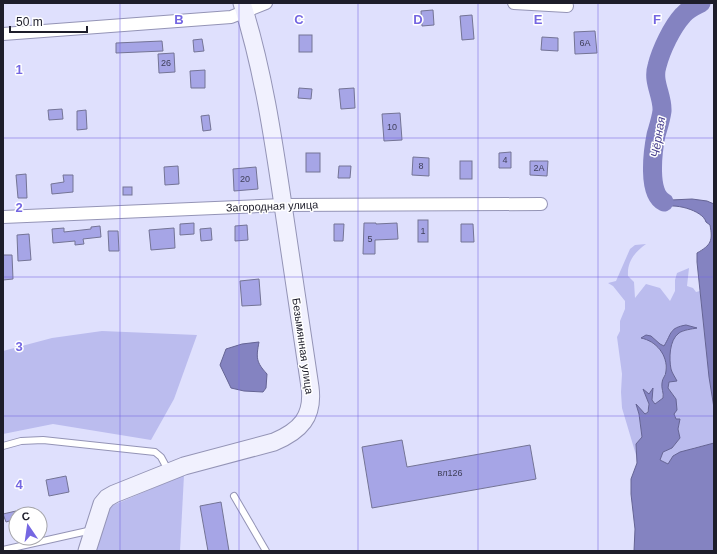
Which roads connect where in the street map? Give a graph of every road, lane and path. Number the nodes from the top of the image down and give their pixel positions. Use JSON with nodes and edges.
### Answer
{"nodes":[{"id":1,"x":266,"y":3,"type":"edge"},
{"id":2,"x":514,"y":3,"type":"edge"},
{"id":3,"x":566,"y":6,"type":"dead end"},
{"id":4,"x":243,"y":7,"type":"edge"},
{"id":5,"x":3,"y":34,"type":"edge"},
{"id":6,"x":542,"y":204,"type":"dead end"},
{"id":7,"x":283,"y":205,"type":"junction"},
{"id":8,"x":3,"y":217,"type":"edge"},
{"id":9,"x":3,"y":446,"type":"edge"},
{"id":10,"x":168,"y":472,"type":"junction"},
{"id":11,"x":234,"y":496,"type":"dead end"},
{"id":12,"x":93,"y":530,"type":"junction"},
{"id":13,"x":3,"y":550,"type":"edge"},
{"id":14,"x":87,"y":551,"type":"edge"},
{"id":15,"x":266,"y":551,"type":"edge"}],
"edges":[{"from":1,"to":4,"type":"street"},
{"from":2,"to":3,"type":"street"},
{"from":4,"to":5,"type":"street"},
{"from":4,"to":7,"type":"street","name":"Безымянная улица"},
{"from":6,"to":7,"type":"street","name":"Загородная улица"},
{"from":7,"to":8,"type":"street","name":"Загородная улица"},
{"from":7,"to":10,"type":"street","name":"Безымянная улица"},
{"from":9,"to":10,"type":"lane"},
{"from":10,"to":12,"type":"street","name":"Безымянная улица"},
{"from":11,"to":15,"type":"lane"},
{"from":12,"to":13,"type":"lane"},
{"from":12,"to":14,"type":"street","name":"Безымянная улица"}]}
